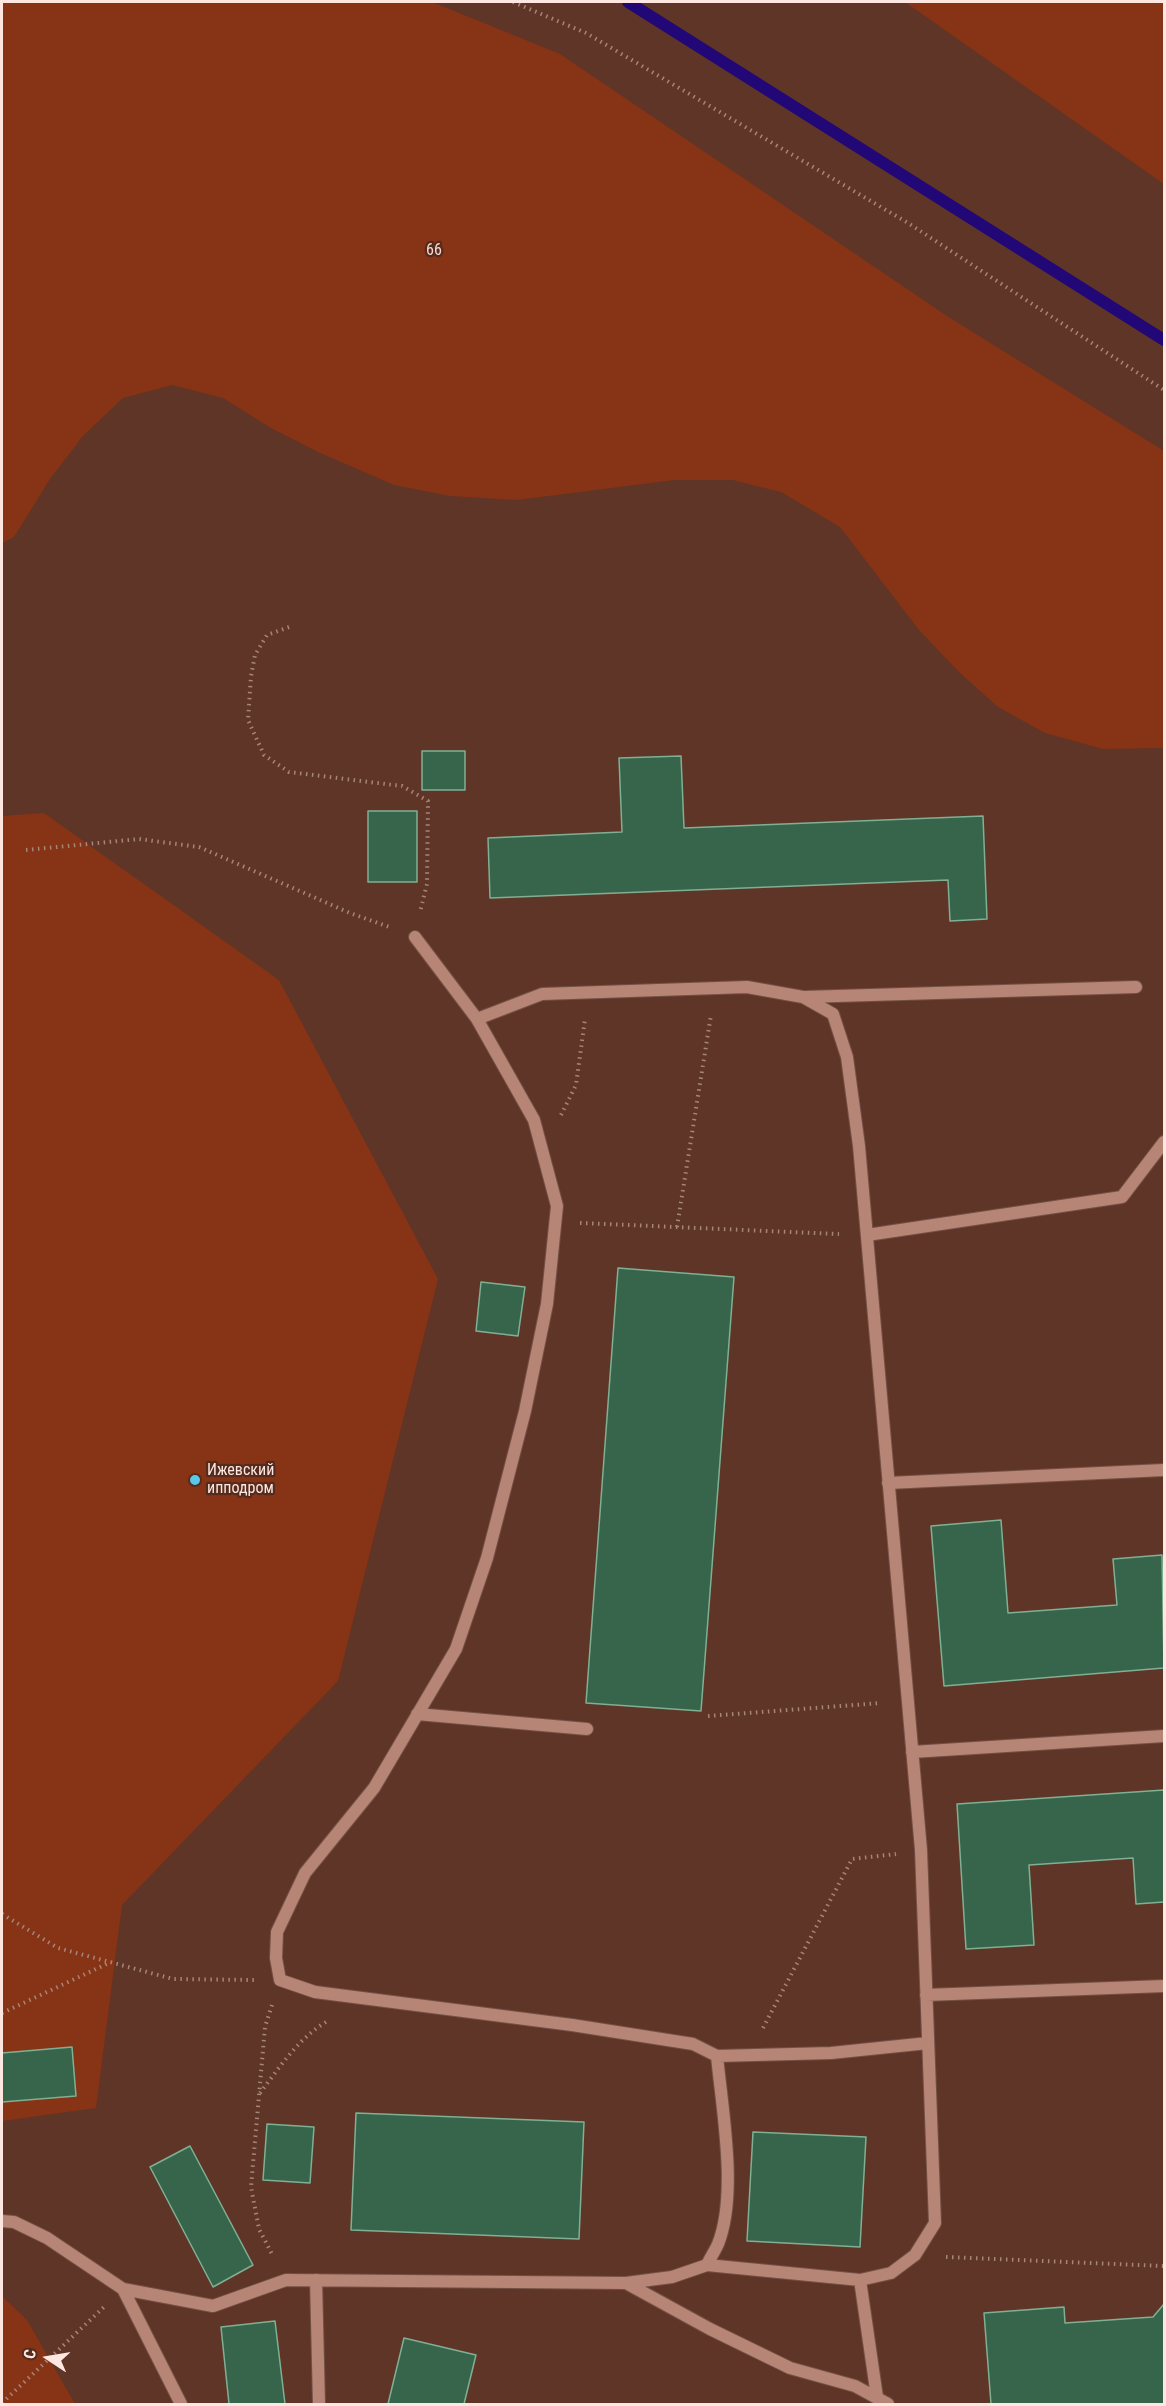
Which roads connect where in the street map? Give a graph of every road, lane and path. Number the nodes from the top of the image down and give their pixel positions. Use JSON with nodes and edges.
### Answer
{"nodes":[{"id":1,"x":513,"y":2,"type":"edge"},
{"id":2,"x":1164,"y":390,"type":"edge"},
{"id":3,"x":289,"y":627,"type":"dead end"},
{"id":4,"x":26,"y":850,"type":"dead end"},
{"id":5,"x":415,"y":937,"type":"junction"},
{"id":6,"x":1136,"y":987,"type":"dead end"},
{"id":7,"x":715,"y":988,"type":"junction"},
{"id":8,"x":589,"y":992,"type":"junction"},
{"id":9,"x":803,"y":997,"type":"junction"},
{"id":10,"x":477,"y":1019,"type":"junction"},
{"id":11,"x":1164,"y":1142,"type":"edge"},
{"id":12,"x":543,"y":1150,"type":"junction"},
{"id":13,"x":555,"y":1222,"type":"junction"},
{"id":14,"x":676,"y":1227,"type":"junction"},
{"id":15,"x":867,"y":1235,"type":"junction"},
{"id":16,"x":1164,"y":1470,"type":"edge"},
{"id":17,"x":888,"y":1483,"type":"junction"},
{"id":18,"x":908,"y":1701,"type":"junction"},
{"id":19,"x":417,"y":1714,"type":"junction"},
{"id":20,"x":708,"y":1716,"type":"dead end"},
{"id":21,"x":587,"y":1729,"type":"dead end"},
{"id":22,"x":1164,"y":1736,"type":"edge"},
{"id":23,"x":912,"y":1752,"type":"junction"},
{"id":24,"x":921,"y":1850,"type":"junction"},
{"id":25,"x":2,"y":1914,"type":"edge"},
{"id":26,"x":111,"y":1962,"type":"junction"},
{"id":27,"x":280,"y":1980,"type":"junction"},
{"id":28,"x":1164,"y":1986,"type":"edge"},
{"id":29,"x":926,"y":1995,"type":"junction"},
{"id":30,"x":369,"y":1999,"type":"junction"},
{"id":31,"x":2,"y":2013,"type":"edge"},
{"id":32,"x":928,"y":2043,"type":"junction"},
{"id":33,"x":749,"y":2055,"type":"junction"},
{"id":34,"x":717,"y":2056,"type":"junction"},
{"id":35,"x":259,"y":2094,"type":"junction"},
{"id":36,"x":2,"y":2221,"type":"edge"},
{"id":37,"x":915,"y":2255,"type":"junction"},
{"id":38,"x":707,"y":2265,"type":"junction"},
{"id":39,"x":1164,"y":2266,"type":"edge"},
{"id":40,"x":286,"y":2280,"type":"junction"},
{"id":41,"x":316,"y":2280,"type":"junction"},
{"id":42,"x":860,"y":2280,"type":"junction"},
{"id":43,"x":627,"y":2283,"type":"junction"},
{"id":44,"x":123,"y":2289,"type":"junction"},
{"id":45,"x":883,"y":2401,"type":"edge"},
{"id":46,"x":2,"y":2403,"type":"edge"},
{"id":47,"x":181,"y":2404,"type":"edge"},
{"id":48,"x":319,"y":2404,"type":"edge"}],
"edges":[{"from":1,"to":2,"type":"path"},
{"from":3,"to":5,"type":"path"},
{"from":4,"to":5,"type":"path"},
{"from":5,"to":10,"type":"lane"},
{"from":6,"to":9,"type":"lane"},
{"from":7,"to":8,"type":"lane"},
{"from":7,"to":9,"type":"lane"},
{"from":7,"to":14,"type":"path"},
{"from":8,"to":10,"type":"lane"},
{"from":8,"to":12,"type":"path"},
{"from":9,"to":15,"type":"lane"},
{"from":10,"to":12,"type":"lane"},
{"from":11,"to":15,"type":"lane"},
{"from":12,"to":13,"type":"lane"},
{"from":13,"to":14,"type":"path"},
{"from":13,"to":19,"type":"lane"},
{"from":14,"to":15,"type":"path"},
{"from":15,"to":17,"type":"lane"},
{"from":16,"to":17,"type":"lane"},
{"from":17,"to":18,"type":"lane"},
{"from":18,"to":20,"type":"path"},
{"from":18,"to":23,"type":"lane"},
{"from":19,"to":21,"type":"lane"},
{"from":19,"to":27,"type":"lane"},
{"from":22,"to":23,"type":"lane"},
{"from":23,"to":24,"type":"lane"},
{"from":24,"to":29,"type":"lane"},
{"from":24,"to":33,"type":"path"},
{"from":25,"to":26,"type":"path"},
{"from":26,"to":27,"type":"path"},
{"from":26,"to":31,"type":"path"},
{"from":27,"to":30,"type":"lane"},
{"from":27,"to":35,"type":"path"},
{"from":28,"to":29,"type":"lane"},
{"from":29,"to":32,"type":"lane"},
{"from":30,"to":34,"type":"lane"},
{"from":30,"to":35,"type":"path"},
{"from":32,"to":33,"type":"lane"},
{"from":32,"to":37,"type":"lane"},
{"from":33,"to":34,"type":"lane"},
{"from":34,"to":38,"type":"lane"},
{"from":35,"to":40,"type":"path"},
{"from":36,"to":44,"type":"lane"},
{"from":37,"to":39,"type":"path"},
{"from":37,"to":42,"type":"lane"},
{"from":38,"to":42,"type":"lane"},
{"from":38,"to":43,"type":"lane"},
{"from":40,"to":41,"type":"lane"},
{"from":40,"to":44,"type":"lane"},
{"from":41,"to":43,"type":"lane"},
{"from":41,"to":48,"type":"lane"},
{"from":42,"to":45,"type":"lane"},
{"from":43,"to":45,"type":"lane"},
{"from":44,"to":46,"type":"path"},
{"from":44,"to":47,"type":"lane"}]}
